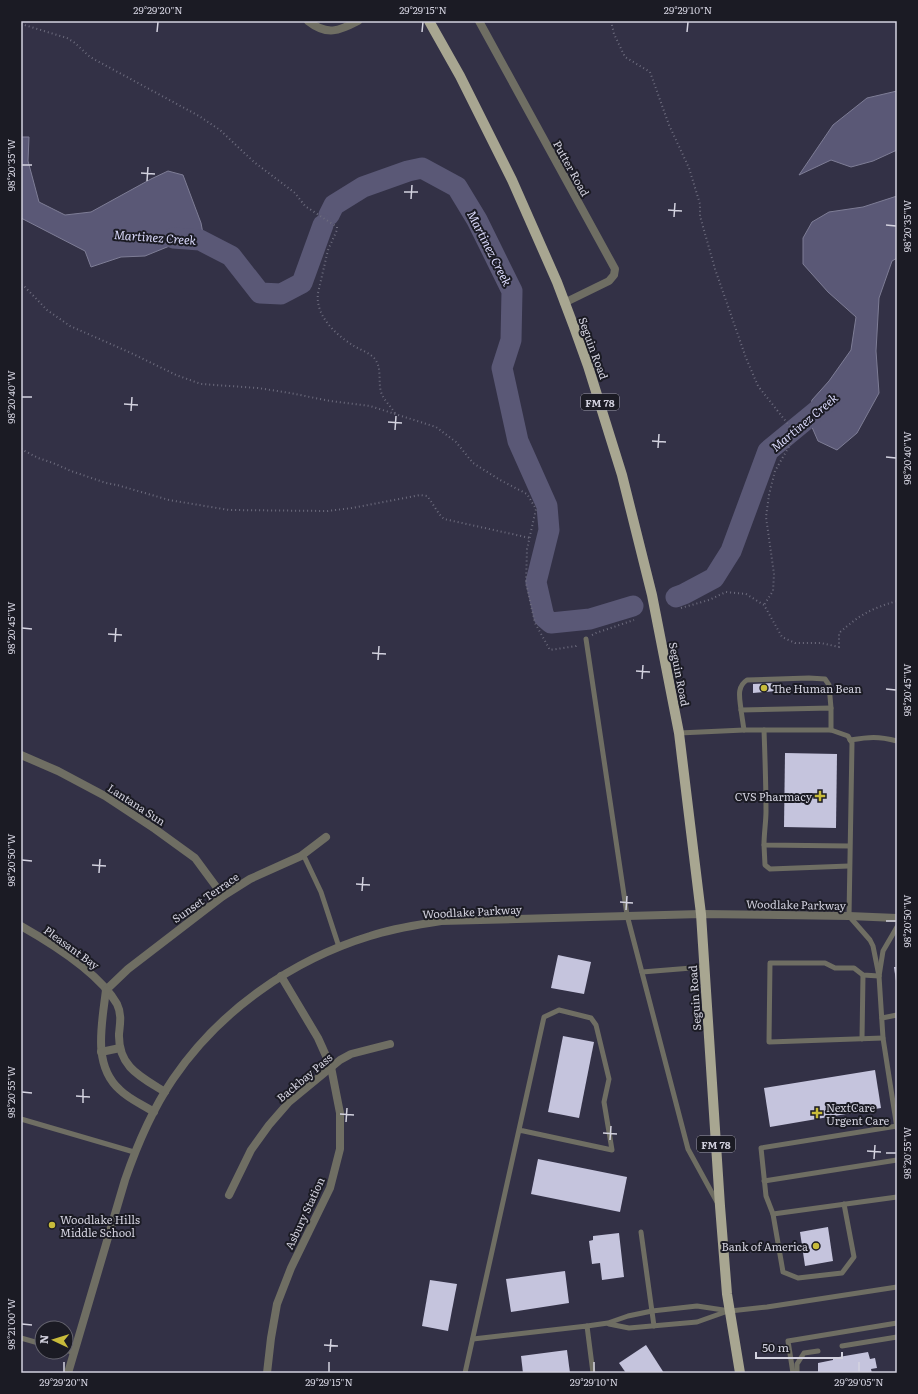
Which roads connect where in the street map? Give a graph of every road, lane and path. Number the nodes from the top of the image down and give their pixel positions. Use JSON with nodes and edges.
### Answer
{"nodes":[{"id":1,"x":308,"y":21,"type":"edge"},
{"id":2,"x":358,"y":21,"type":"edge"},
{"id":3,"x":429,"y":21,"type":"edge"},
{"id":4,"x":479,"y":21,"type":"edge"},
{"id":5,"x":611,"y":21,"type":"edge"},
{"id":6,"x":21,"y":24,"type":"edge"},
{"id":7,"x":21,"y":285,"type":"edge"},
{"id":8,"x":564,"y":303,"type":"junction"},
{"id":9,"x":396,"y":415,"type":"junction"},
{"id":10,"x":21,"y":449,"type":"edge"},
{"id":11,"x":530,"y":538,"type":"junction"},
{"id":12,"x":897,"y":600,"type":"edge"},
{"id":13,"x":764,"y":605,"type":"junction"},
{"id":14,"x":681,"y":608,"type":"dead end"},
{"id":15,"x":634,"y":620,"type":"dead end"},
{"id":16,"x":586,"y":639,"type":"junction"},
{"id":17,"x":831,"y":708,"type":"junction"},
{"id":18,"x":742,"y":710,"type":"junction"},
{"id":19,"x":744,"y":730,"type":"junction"},
{"id":20,"x":764,"y":730,"type":"junction"},
{"id":21,"x":831,"y":730,"type":"junction"},
{"id":22,"x":679,"y":733,"type":"junction"},
{"id":23,"x":850,"y":740,"type":"junction"},
{"id":24,"x":897,"y":741,"type":"edge"},
{"id":25,"x":21,"y":755,"type":"edge"},
{"id":26,"x":326,"y":837,"type":"dead end"},
{"id":27,"x":764,"y":845,"type":"junction"},
{"id":28,"x":849,"y":846,"type":"junction"},
{"id":29,"x":303,"y":854,"type":"junction"},
{"id":30,"x":849,"y":866,"type":"junction"},
{"id":31,"x":223,"y":896,"type":"junction"},
{"id":32,"x":701,"y":914,"type":"junction"},
{"id":33,"x":627,"y":915,"type":"junction"},
{"id":34,"x":849,"y":916,"type":"junction"},
{"id":35,"x":897,"y":918,"type":"edge"},
{"id":36,"x":21,"y":926,"type":"edge"},
{"id":37,"x":897,"y":927,"type":"edge"},
{"id":38,"x":339,"y":947,"type":"junction"},
{"id":39,"x":704,"y":967,"type":"junction"},
{"id":40,"x":642,"y":972,"type":"junction"},
{"id":41,"x":863,"y":975,"type":"junction"},
{"id":42,"x":281,"y":976,"type":"junction"},
{"id":43,"x":879,"y":976,"type":"junction"},
{"id":44,"x":106,"y":990,"type":"junction"},
{"id":45,"x":897,"y":1015,"type":"edge"},
{"id":46,"x":882,"y":1018,"type":"junction"},
{"id":47,"x":883,"y":1038,"type":"junction"},
{"id":48,"x":862,"y":1039,"type":"junction"},
{"id":49,"x":390,"y":1044,"type":"dead end"},
{"id":50,"x":120,"y":1048,"type":"junction"},
{"id":51,"x":101,"y":1052,"type":"junction"},
{"id":52,"x":331,"y":1067,"type":"junction"},
{"id":53,"x":165,"y":1092,"type":"junction"},
{"id":54,"x":154,"y":1112,"type":"junction"},
{"id":55,"x":21,"y":1119,"type":"edge"},
{"id":56,"x":897,"y":1127,"type":"edge"},
{"id":57,"x":519,"y":1130,"type":"junction"},
{"id":58,"x":134,"y":1152,"type":"junction"},
{"id":59,"x":897,"y":1160,"type":"edge"},
{"id":60,"x":764,"y":1181,"type":"junction"},
{"id":61,"x":229,"y":1195,"type":"dead end"},
{"id":62,"x":897,"y":1197,"type":"edge"},
{"id":63,"x":844,"y":1204,"type":"junction"},
{"id":64,"x":720,"y":1206,"type":"junction"},
{"id":65,"x":773,"y":1214,"type":"junction"},
{"id":66,"x":641,"y":1232,"type":"dead end"},
{"id":67,"x":897,"y":1287,"type":"edge"},
{"id":68,"x":730,"y":1310,"type":"junction"},
{"id":69,"x":652,"y":1311,"type":"junction"},
{"id":70,"x":897,"y":1323,"type":"edge"},
{"id":71,"x":608,"y":1324,"type":"junction"},
{"id":72,"x":587,"y":1326,"type":"junction"},
{"id":73,"x":654,"y":1326,"type":"junction"},
{"id":74,"x":897,"y":1337,"type":"edge"},
{"id":75,"x":21,"y":1338,"type":"edge"},
{"id":76,"x":74,"y":1339,"type":"edge"},
{"id":77,"x":473,"y":1339,"type":"junction"},
{"id":78,"x":34,"y":1342,"type":"edge"},
{"id":79,"x":842,"y":1346,"type":"dead end"},
{"id":80,"x":818,"y":1350,"type":"dead end"},
{"id":81,"x":69,"y":1360,"type":"edge"},
{"id":82,"x":68,"y":1373,"type":"edge"},
{"id":83,"x":267,"y":1373,"type":"edge"},
{"id":84,"x":466,"y":1373,"type":"edge"},
{"id":85,"x":593,"y":1373,"type":"edge"},
{"id":86,"x":740,"y":1373,"type":"edge"},
{"id":87,"x":793,"y":1373,"type":"edge"},
{"id":88,"x":797,"y":1373,"type":"edge"}],
"edges":[{"from":1,"to":2,"type":"street"},
{"from":3,"to":8,"type":"main road","name":"Seguin Road","number":"FM 78"},
{"from":4,"to":8,"type":"street","name":"Putter Road"},
{"from":5,"to":13,"type":"path"},
{"from":6,"to":9,"type":"path"},
{"from":7,"to":9,"type":"path"},
{"from":8,"to":22,"type":"main road","name":"Seguin Road","number":"FM 78"},
{"from":9,"to":11,"type":"path"},
{"from":10,"to":11,"type":"path"},
{"from":11,"to":16,"type":"path"},
{"from":12,"to":13,"type":"path"},
{"from":13,"to":14,"type":"path"},
{"from":15,"to":16,"type":"path"},
{"from":16,"to":33,"type":"lane"},
{"from":17,"to":18,"type":"lane"},
{"from":17,"to":18,"type":"lane"},
{"from":17,"to":21,"type":"lane"},
{"from":18,"to":19,"type":"lane"},
{"from":19,"to":20,"type":"lane"},
{"from":19,"to":22,"type":"lane"},
{"from":20,"to":21,"type":"lane"},
{"from":20,"to":27,"type":"lane"},
{"from":21,"to":23,"type":"lane"},
{"from":22,"to":32,"type":"main road","name":"Seguin Road","number":"FM 78"},
{"from":23,"to":24,"type":"lane"},
{"from":23,"to":28,"type":"lane"},
{"from":25,"to":31,"type":"street","name":"Lantana Sun"},
{"from":26,"to":29,"type":"street","name":"Sunset Terrace"},
{"from":27,"to":28,"type":"lane"},
{"from":27,"to":30,"type":"lane"},
{"from":28,"to":30,"type":"lane"},
{"from":29,"to":31,"type":"street","name":"Sunset Terrace"},
{"from":29,"to":38,"type":"lane"},
{"from":30,"to":34,"type":"lane"},
{"from":31,"to":44,"type":"street","name":"Sunset Terrace"},
{"from":32,"to":33,"type":"street","name":"Woodlake Parkway"},
{"from":32,"to":34,"type":"street","name":"Woodlake Parkway"},
{"from":32,"to":39,"type":"main road","name":"Seguin Road","number":"FM 78"},
{"from":33,"to":38,"type":"street","name":"Woodlake Parkway"},
{"from":33,"to":40,"type":"lane"},
{"from":34,"to":35,"type":"street","name":"Woodlake Parkway"},
{"from":34,"to":43,"type":"lane"},
{"from":36,"to":44,"type":"street","name":"Pleasant Bay"},
{"from":37,"to":43,"type":"lane"},
{"from":38,"to":42,"type":"street","name":"Woodlake Parkway"},
{"from":39,"to":40,"type":"lane"},
{"from":39,"to":64,"type":"main road","name":"Seguin Road","number":"FM 78"},
{"from":40,"to":64,"type":"lane"},
{"from":41,"to":43,"type":"lane"},
{"from":41,"to":48,"type":"lane"},
{"from":41,"to":48,"type":"lane"},
{"from":42,"to":52,"type":"street","name":"Asbury Station"},
{"from":42,"to":53,"type":"street","name":"Woodlake Parkway"},
{"from":43,"to":46,"type":"lane"},
{"from":44,"to":50,"type":"street","name":"Pleasant Bay"},
{"from":44,"to":51,"type":"street"},
{"from":45,"to":46,"type":"lane"},
{"from":46,"to":47,"type":"lane"},
{"from":47,"to":48,"type":"lane"},
{"from":47,"to":56,"type":"lane"},
{"from":49,"to":52,"type":"street","name":"Backbay Pass"},
{"from":50,"to":51,"type":"street"},
{"from":50,"to":53,"type":"street","name":"Pleasant Bay"},
{"from":51,"to":54,"type":"street"},
{"from":52,"to":61,"type":"street","name":"Backbay Pass"},
{"from":52,"to":83,"type":"street","name":"Asbury Station"},
{"from":53,"to":54,"type":"street","name":"Woodlake Parkway"},
{"from":54,"to":58,"type":"street","name":"Woodlake Parkway"},
{"from":55,"to":58,"type":"lane"},
{"from":56,"to":60,"type":"lane"},
{"from":57,"to":57,"type":"lane"},
{"from":57,"to":77,"type":"lane"},
{"from":58,"to":76,"type":"street","name":"Woodlake Parkway"},
{"from":59,"to":60,"type":"lane"},
{"from":60,"to":65,"type":"lane"},
{"from":62,"to":63,"type":"lane"},
{"from":63,"to":65,"type":"lane"},
{"from":63,"to":65,"type":"lane"},
{"from":64,"to":68,"type":"main road","name":"Seguin Road","number":"FM 78"},
{"from":66,"to":69,"type":"lane"},
{"from":67,"to":68,"type":"lane"},
{"from":68,"to":69,"type":"lane"},
{"from":68,"to":73,"type":"lane"},
{"from":68,"to":86,"type":"main road","name":"Seguin Road","number":"FM 78"},
{"from":69,"to":71,"type":"lane"},
{"from":69,"to":73,"type":"lane"},
{"from":70,"to":87,"type":"lane"},
{"from":71,"to":72,"type":"lane"},
{"from":71,"to":73,"type":"lane"},
{"from":72,"to":77,"type":"lane"},
{"from":72,"to":85,"type":"lane"},
{"from":74,"to":79,"type":"lane"},
{"from":75,"to":78,"type":"lane"},
{"from":77,"to":84,"type":"lane"},
{"from":80,"to":88,"type":"lane"},
{"from":81,"to":82,"type":"street","name":"Woodlake Parkway"}]}
